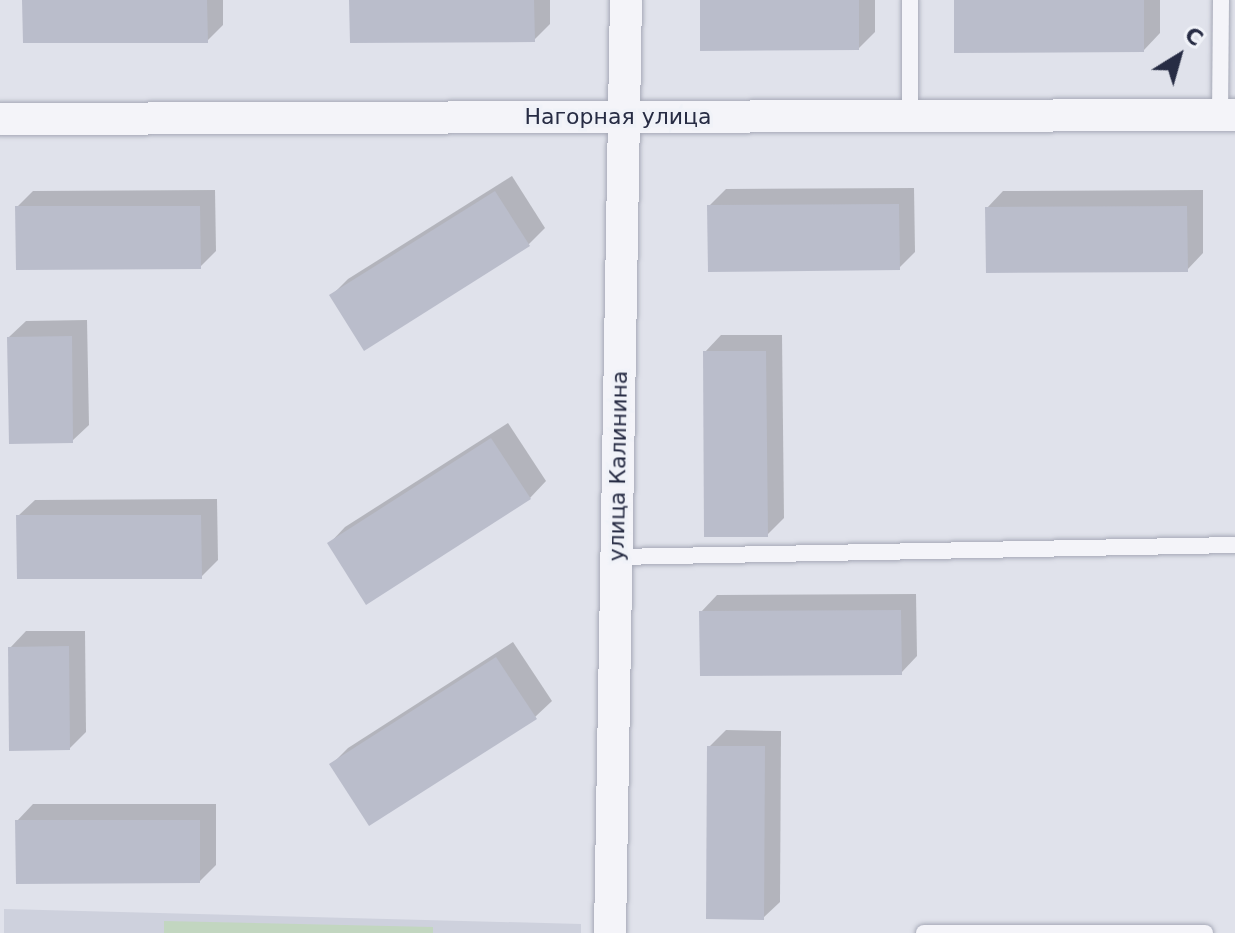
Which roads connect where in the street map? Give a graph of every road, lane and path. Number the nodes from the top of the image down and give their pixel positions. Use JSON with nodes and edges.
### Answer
{"nodes":[{"id":1,"x":626,"y":0,"type":"edge"},
{"id":2,"x":910,"y":0,"type":"edge"},
{"id":3,"x":1221,"y":0,"type":"edge"},
{"id":4,"x":1228,"y":115,"type":"edge"},
{"id":5,"x":910,"y":116,"type":"junction"},
{"id":6,"x":625,"y":117,"type":"junction"},
{"id":7,"x":0,"y":119,"type":"edge"},
{"id":8,"x":1235,"y":545,"type":"edge"},
{"id":9,"x":616,"y":557,"type":"junction"},
{"id":10,"x":610,"y":933,"type":"edge"},
{"id":11,"x":924,"y":933,"type":"edge"},
{"id":12,"x":1205,"y":933,"type":"edge"}],
"edges":[{"from":1,"to":6,"type":"street","name":"улица Калинина"},
{"from":2,"to":5,"type":"lane"},
{"from":3,"to":4,"type":"lane"},
{"from":4,"to":5,"type":"street","name":"Нагорная улица"},
{"from":5,"to":6,"type":"street","name":"Нагорная улица"},
{"from":6,"to":7,"type":"street","name":"Нагорная улица"},
{"from":6,"to":9,"type":"street","name":"улица Калинина"},
{"from":8,"to":9,"type":"lane"},
{"from":9,"to":10,"type":"street","name":"улица Калинина"},
{"from":11,"to":12,"type":"lane"}]}
